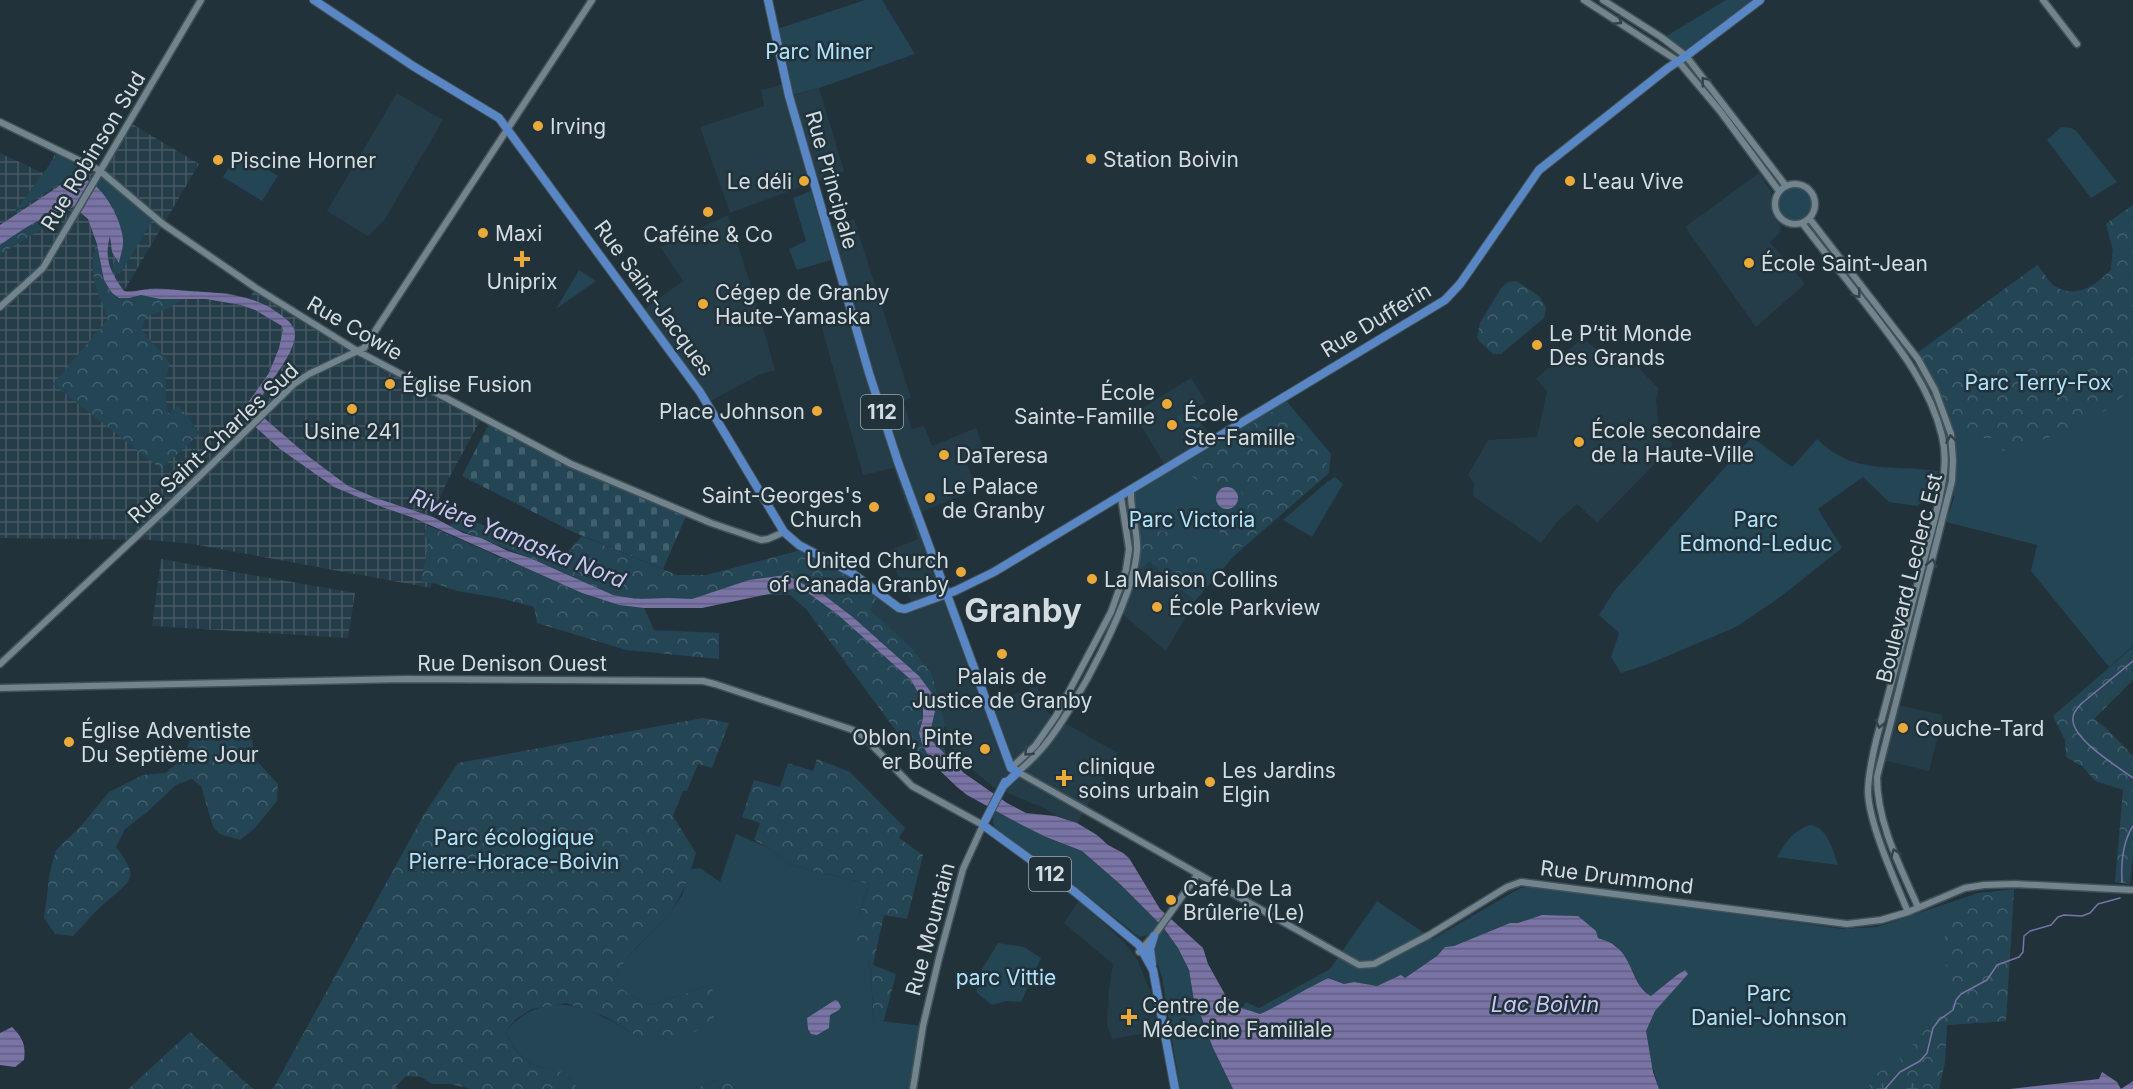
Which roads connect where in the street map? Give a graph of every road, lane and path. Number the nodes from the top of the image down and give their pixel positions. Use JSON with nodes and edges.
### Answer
{"nodes":[{"id":1,"x":201,"y":0,"type":"edge"},
{"id":2,"x":314,"y":0,"type":"edge"},
{"id":3,"x":592,"y":0,"type":"edge"},
{"id":4,"x":768,"y":0,"type":"edge"},
{"id":5,"x":1584,"y":0,"type":"edge"},
{"id":6,"x":1603,"y":0,"type":"edge"},
{"id":7,"x":1760,"y":0,"type":"edge"},
{"id":8,"x":2043,"y":0,"type":"edge"},
{"id":9,"x":2077,"y":44,"type":"dead end"},
{"id":10,"x":1686,"y":56,"type":"junction"},
{"id":11,"x":1678,"y":61,"type":"junction"},
{"id":12,"x":0,"y":122,"type":"edge"},
{"id":13,"x":508,"y":129,"type":"junction"},
{"id":14,"x":99,"y":173,"type":"junction"},
{"id":15,"x":1786,"y":186,"type":"junction"},
{"id":16,"x":1779,"y":191,"type":"junction"},
{"id":17,"x":1809,"y":218,"type":"junction"},
{"id":18,"x":1802,"y":223,"type":"junction"},
{"id":19,"x":0,"y":307,"type":"edge"},
{"id":20,"x":359,"y":352,"type":"junction"},
{"id":21,"x":1918,"y":359,"type":"junction"},
{"id":22,"x":1911,"y":366,"type":"junction"},
{"id":23,"x":1131,"y":491,"type":"junction"},
{"id":24,"x":1121,"y":497,"type":"junction"},
{"id":25,"x":783,"y":532,"type":"junction"},
{"id":26,"x":947,"y":594,"type":"junction"},
{"id":27,"x":0,"y":664,"type":"edge"},
{"id":28,"x":2,"y":687,"type":"edge"},
{"id":29,"x":1015,"y":770,"type":"junction"},
{"id":30,"x":985,"y":821,"type":"junction"},
{"id":31,"x":1198,"y":874,"type":"junction"},
{"id":32,"x":2133,"y":890,"type":"edge"},
{"id":33,"x":1918,"y":907,"type":"junction"},
{"id":34,"x":1908,"y":912,"type":"junction"},
{"id":35,"x":1116,"y":925,"type":"junction"},
{"id":36,"x":1155,"y":935,"type":"junction"},
{"id":37,"x":1135,"y":940,"type":"junction"},
{"id":38,"x":1141,"y":951,"type":"junction"},
{"id":39,"x":1154,"y":970,"type":"junction"},
{"id":40,"x":1159,"y":994,"type":"junction"},
{"id":41,"x":913,"y":1089,"type":"edge"},
{"id":42,"x":1175,"y":1089,"type":"edge"}],
"edges":[{"from":1,"to":14,"type":"street","name":"Rue Robinson Sud"},
{"from":2,"to":13,"type":"main road","name":"Rue Saint-Jacques"},
{"from":3,"to":13,"type":"street","name":"Rue Saint-Charles Sud"},
{"from":4,"to":26,"type":"main road","name":"Rue Principale","number":"112"},
{"from":5,"to":11,"type":"street","one_way":true},
{"from":6,"to":10,"type":"street"},
{"from":7,"to":10,"type":"main road","name":"Rue Dufferin"},
{"from":8,"to":9,"type":"street"},
{"from":10,"to":11,"type":"main road","name":"Rue Dufferin"},
{"from":15,"to":10,"type":"street","one_way":true},
{"from":11,"to":16,"type":"street"},
{"from":11,"to":23,"type":"main road","name":"Rue Dufferin"},
{"from":12,"to":14,"type":"street","name":"Rue Cowie"},
{"from":13,"to":20,"type":"street","name":"Rue Saint-Charles Sud"},
{"from":13,"to":25,"type":"main road","name":"Rue Saint-Jacques"},
{"from":14,"to":19,"type":"street","name":"Rue Robinson Sud"},
{"from":14,"to":20,"type":"street","name":"Rue Cowie"},
{"from":15,"to":16,"type":"street"},
{"from":15,"to":17,"type":"street"},
{"from":16,"to":18,"type":"street"},
{"from":17,"to":18,"type":"street"},
{"from":17,"to":21,"type":"street","name":"Boulevard Leclerc Est"},
{"from":18,"to":22,"type":"street","name":"Boulevard Leclerc Est","one_way":true},
{"from":20,"to":25,"type":"street","name":"Rue Cowie"},
{"from":20,"to":27,"type":"street","name":"Rue Saint-Charles Sud"},
{"from":21,"to":22,"type":"street"},
{"from":33,"to":21,"type":"street","name":"Boulevard Leclerc Est","one_way":true},
{"from":22,"to":34,"type":"street","name":"Boulevard Leclerc Est","one_way":true},
{"from":23,"to":24,"type":"main road","name":"Rue Dufferin"},
{"from":23,"to":29,"type":"street"},
{"from":24,"to":26,"type":"main road","name":"Rue Dufferin"},
{"from":24,"to":29,"type":"street","one_way":true},
{"from":25,"to":26,"type":"main road","name":"Rue Saint-Jacques"},
{"from":26,"to":29,"type":"main road","name":"Rue Principale","number":"112"},
{"from":28,"to":30,"type":"street","name":"Rue Denison Ouest"},
{"from":29,"to":30,"type":"main road","name":"Rue Mountain"},
{"from":29,"to":31,"type":"street","name":"Rue Drummond"},
{"from":30,"to":35,"type":"main road","number":"112"},
{"from":30,"to":41,"type":"street","name":"Rue Mountain"},
{"from":31,"to":34,"type":"street","name":"Rue Drummond"},
{"from":31,"to":36,"type":"street"},
{"from":32,"to":33,"type":"street","name":"Rue Drummond"},
{"from":33,"to":34,"type":"street","name":"Rue Drummond"},
{"from":35,"to":37,"type":"main road","number":"112"},
{"from":35,"to":38,"type":"main road"},
{"from":36,"to":37,"type":"main road"},
{"from":36,"to":38,"type":"street"},
{"from":36,"to":39,"type":"main road"},
{"from":37,"to":38,"type":"main road","number":"112"},
{"from":38,"to":39,"type":"main road","number":"112"},
{"from":38,"to":40,"type":"main road"},
{"from":39,"to":40,"type":"main road","number":"112"},
{"from":40,"to":42,"type":"main road","number":"112"}]}
